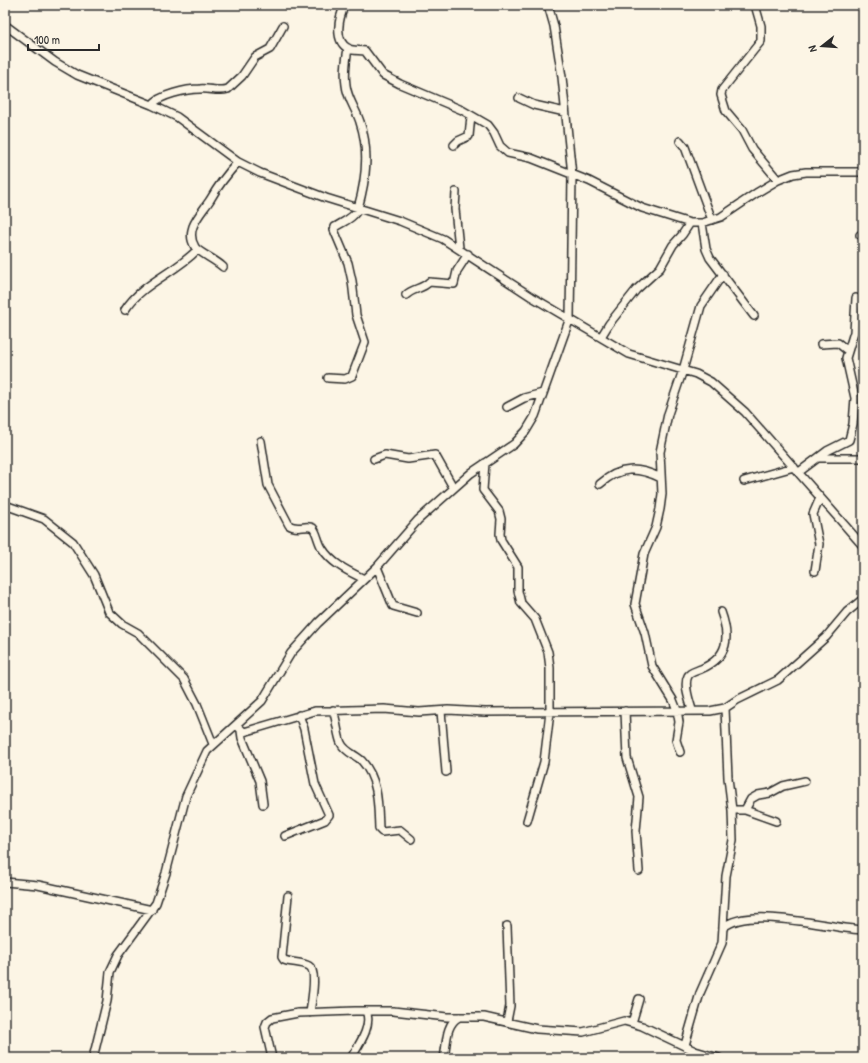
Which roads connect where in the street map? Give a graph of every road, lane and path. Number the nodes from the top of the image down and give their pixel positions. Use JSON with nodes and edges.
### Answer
{"nodes":[{"id":1,"x":345,"y":5,"type":"edge"},
{"id":2,"x":548,"y":5,"type":"edge"},
{"id":3,"x":755,"y":5,"type":"edge"},
{"id":4,"x":5,"y":25,"type":"edge"},
{"id":5,"x":283,"y":26,"type":"dead end"},
{"id":6,"x":348,"y":48,"type":"junction"},
{"id":7,"x":519,"y":98,"type":"dead end"},
{"id":8,"x":152,"y":105,"type":"junction"},
{"id":9,"x":565,"y":112,"type":"junction"},
{"id":10,"x":471,"y":116,"type":"junction"},
{"id":11,"x":680,"y":141,"type":"dead end"},
{"id":12,"x":454,"y":145,"type":"dead end"},
{"id":13,"x":238,"y":162,"type":"junction"},
{"id":14,"x":863,"y":172,"type":"edge"},
{"id":15,"x":572,"y":175,"type":"junction"},
{"id":16,"x":778,"y":180,"type":"junction"},
{"id":17,"x":456,"y":192,"type":"dead end"},
{"id":18,"x":358,"y":208,"type":"junction"},
{"id":19,"x":712,"y":220,"type":"junction"},
{"id":20,"x":690,"y":223,"type":"junction"},
{"id":21,"x":702,"y":223,"type":"junction"},
{"id":22,"x":459,"y":248,"type":"junction"},
{"id":23,"x":197,"y":250,"type":"junction"},
{"id":24,"x":468,"y":254,"type":"junction"},
{"id":25,"x":223,"y":267,"type":"dead end"},
{"id":26,"x":723,"y":274,"type":"junction"},
{"id":27,"x":406,"y":295,"type":"dead end"},
{"id":28,"x":856,"y":298,"type":"dead end"},
{"id":29,"x":125,"y":310,"type":"dead end"},
{"id":30,"x":754,"y":316,"type":"dead end"},
{"id":31,"x":859,"y":317,"type":"edge"},
{"id":32,"x":570,"y":318,"type":"junction"},
{"id":33,"x":601,"y":337,"type":"junction"},
{"id":34,"x":821,"y":344,"type":"dead end"},
{"id":35,"x":848,"y":350,"type":"junction"},
{"id":36,"x":683,"y":370,"type":"junction"},
{"id":37,"x":328,"y":378,"type":"dead end"},
{"id":38,"x":543,"y":393,"type":"junction"},
{"id":39,"x":507,"y":407,"type":"dead end"},
{"id":40,"x":261,"y":441,"type":"dead end"},
{"id":41,"x":819,"y":458,"type":"junction"},
{"id":42,"x":863,"y":458,"type":"edge"},
{"id":43,"x":374,"y":459,"type":"dead end"},
{"id":44,"x":485,"y":463,"type":"junction"},
{"id":45,"x":797,"y":470,"type":"junction"},
{"id":46,"x":661,"y":478,"type":"junction"},
{"id":47,"x":744,"y":480,"type":"dead end"},
{"id":48,"x":600,"y":484,"type":"dead end"},
{"id":49,"x":453,"y":487,"type":"junction"},
{"id":50,"x":820,"y":498,"type":"junction"},
{"id":51,"x":5,"y":504,"type":"edge"},
{"id":52,"x":863,"y":546,"type":"edge"},
{"id":53,"x":377,"y":567,"type":"junction"},
{"id":54,"x":815,"y":571,"type":"dead end"},
{"id":55,"x":364,"y":579,"type":"junction"},
{"id":56,"x":863,"y":600,"type":"edge"},
{"id":57,"x":721,"y":612,"type":"dead end"},
{"id":58,"x":417,"y":613,"type":"dead end"},
{"id":59,"x":725,"y":708,"type":"junction"},
{"id":60,"x":333,"y":710,"type":"junction"},
{"id":61,"x":677,"y":710,"type":"junction"},
{"id":62,"x":692,"y":710,"type":"junction"},
{"id":63,"x":440,"y":711,"type":"junction"},
{"id":64,"x":625,"y":711,"type":"junction"},
{"id":65,"x":550,"y":712,"type":"junction"},
{"id":66,"x":299,"y":715,"type":"junction"},
{"id":67,"x":236,"y":725,"type":"junction"},
{"id":68,"x":241,"y":731,"type":"junction"},
{"id":69,"x":213,"y":744,"type":"junction"},
{"id":70,"x":680,"y":752,"type":"dead end"},
{"id":71,"x":446,"y":772,"type":"dead end"},
{"id":72,"x":805,"y":781,"type":"dead end"},
{"id":73,"x":263,"y":804,"type":"dead end"},
{"id":74,"x":732,"y":810,"type":"junction"},
{"id":75,"x":745,"y":810,"type":"junction"},
{"id":76,"x":527,"y":821,"type":"dead end"},
{"id":77,"x":776,"y":821,"type":"dead end"},
{"id":78,"x":284,"y":836,"type":"dead end"},
{"id":79,"x":411,"y":839,"type":"dead end"},
{"id":80,"x":639,"y":871,"type":"dead end"},
{"id":81,"x":5,"y":882,"type":"edge"},
{"id":82,"x":288,"y":896,"type":"dead end"},
{"id":83,"x":152,"y":910,"type":"junction"},
{"id":84,"x":507,"y":926,"type":"dead end"},
{"id":85,"x":723,"y":928,"type":"junction"},
{"id":86,"x":863,"y":930,"type":"edge"},
{"id":87,"x":639,"y":1000,"type":"dead end"},
{"id":88,"x":366,"y":1011,"type":"junction"},
{"id":89,"x":310,"y":1013,"type":"junction"},
{"id":90,"x":461,"y":1017,"type":"junction"},
{"id":91,"x":507,"y":1021,"type":"junction"},
{"id":92,"x":632,"y":1023,"type":"junction"},
{"id":93,"x":685,"y":1045,"type":"junction"},
{"id":94,"x":93,"y":1058,"type":"edge"},
{"id":95,"x":272,"y":1058,"type":"edge"},
{"id":96,"x":351,"y":1058,"type":"edge"},
{"id":97,"x":444,"y":1058,"type":"edge"},
{"id":98,"x":719,"y":1058,"type":"edge"}],
"edges":[{"from":1,"to":6,"type":"street"},
{"from":2,"to":9,"type":"street"},
{"from":3,"to":16,"type":"street"},
{"from":4,"to":8,"type":"street"},
{"from":5,"to":8,"type":"street"},
{"from":6,"to":10,"type":"street"},
{"from":6,"to":18,"type":"street"},
{"from":7,"to":9,"type":"street"},
{"from":8,"to":13,"type":"street"},
{"from":9,"to":15,"type":"street"},
{"from":10,"to":12,"type":"street"},
{"from":10,"to":15,"type":"street"},
{"from":11,"to":19,"type":"street"},
{"from":13,"to":18,"type":"street"},
{"from":13,"to":23,"type":"street"},
{"from":14,"to":16,"type":"street"},
{"from":15,"to":20,"type":"street"},
{"from":15,"to":32,"type":"street"},
{"from":16,"to":19,"type":"street"},
{"from":17,"to":22,"type":"street"},
{"from":18,"to":22,"type":"street"},
{"from":18,"to":37,"type":"street"},
{"from":19,"to":21,"type":"street"},
{"from":20,"to":21,"type":"street"},
{"from":20,"to":33,"type":"street"},
{"from":21,"to":26,"type":"street"},
{"from":22,"to":24,"type":"street"},
{"from":23,"to":25,"type":"street"},
{"from":23,"to":29,"type":"street"},
{"from":24,"to":27,"type":"street"},
{"from":24,"to":32,"type":"street"},
{"from":26,"to":30,"type":"street"},
{"from":26,"to":36,"type":"street"},
{"from":28,"to":31,"type":"street"},
{"from":31,"to":35,"type":"street"},
{"from":32,"to":33,"type":"street"},
{"from":32,"to":38,"type":"street"},
{"from":33,"to":36,"type":"street"},
{"from":34,"to":35,"type":"street"},
{"from":35,"to":41,"type":"street"},
{"from":36,"to":45,"type":"street"},
{"from":36,"to":46,"type":"street"},
{"from":38,"to":39,"type":"street"},
{"from":38,"to":44,"type":"street"},
{"from":40,"to":55,"type":"street"},
{"from":41,"to":42,"type":"street"},
{"from":41,"to":45,"type":"street"},
{"from":43,"to":49,"type":"street"},
{"from":44,"to":49,"type":"street"},
{"from":44,"to":65,"type":"street"},
{"from":45,"to":47,"type":"street"},
{"from":45,"to":50,"type":"street"},
{"from":46,"to":48,"type":"street"},
{"from":46,"to":61,"type":"street"},
{"from":49,"to":53,"type":"street"},
{"from":50,"to":52,"type":"street"},
{"from":50,"to":54,"type":"street"},
{"from":51,"to":69,"type":"street"},
{"from":53,"to":55,"type":"street"},
{"from":53,"to":58,"type":"street"},
{"from":55,"to":67,"type":"street"},
{"from":56,"to":59,"type":"street"},
{"from":57,"to":62,"type":"street"},
{"from":59,"to":62,"type":"street"},
{"from":59,"to":74,"type":"street"},
{"from":60,"to":63,"type":"street"},
{"from":60,"to":66,"type":"street"},
{"from":60,"to":79,"type":"street"},
{"from":61,"to":62,"type":"street"},
{"from":61,"to":64,"type":"street"},
{"from":61,"to":70,"type":"street"},
{"from":63,"to":65,"type":"street"},
{"from":63,"to":71,"type":"street"},
{"from":64,"to":65,"type":"street"},
{"from":64,"to":80,"type":"street"},
{"from":65,"to":76,"type":"street"},
{"from":66,"to":68,"type":"street"},
{"from":66,"to":78,"type":"street"},
{"from":67,"to":68,"type":"street"},
{"from":67,"to":69,"type":"street"},
{"from":68,"to":73,"type":"street"},
{"from":69,"to":83,"type":"street"},
{"from":72,"to":75,"type":"street"},
{"from":74,"to":75,"type":"street"},
{"from":74,"to":85,"type":"street"},
{"from":75,"to":77,"type":"street"},
{"from":81,"to":83,"type":"street"},
{"from":82,"to":89,"type":"street"},
{"from":83,"to":94,"type":"street"},
{"from":84,"to":91,"type":"street"},
{"from":85,"to":86,"type":"street"},
{"from":85,"to":93,"type":"street"},
{"from":87,"to":92,"type":"street"},
{"from":88,"to":89,"type":"street"},
{"from":88,"to":90,"type":"street"},
{"from":88,"to":96,"type":"street"},
{"from":89,"to":95,"type":"street"},
{"from":90,"to":91,"type":"street"},
{"from":90,"to":97,"type":"street"},
{"from":91,"to":92,"type":"street"},
{"from":92,"to":93,"type":"street"},
{"from":93,"to":98,"type":"street"}]}
